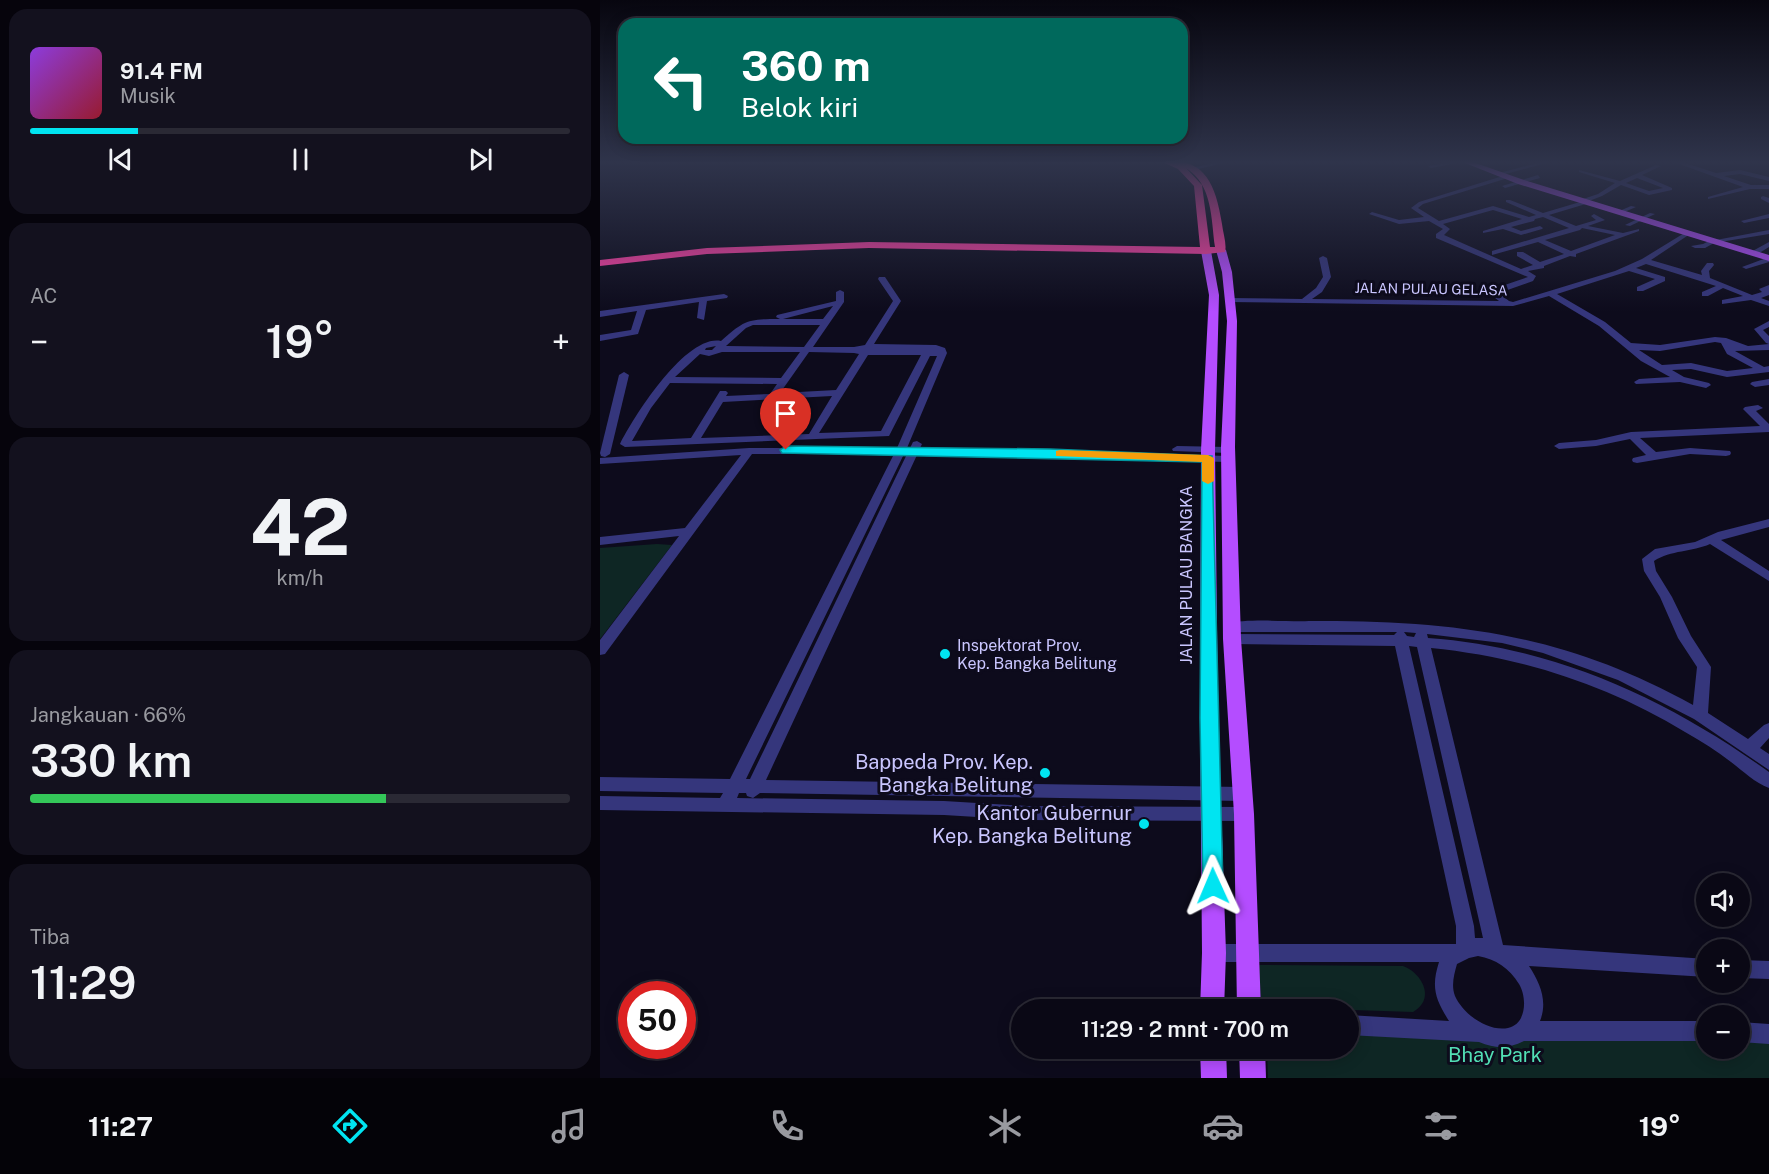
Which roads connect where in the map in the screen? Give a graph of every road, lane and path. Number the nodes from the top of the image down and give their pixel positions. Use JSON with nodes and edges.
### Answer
{"nodes":[{"id":1,"x":1204,"y":211,"type":"edge"},
{"id":2,"x":1216,"y":211,"type":"edge"},
{"id":3,"x":1419,"y":211,"type":"edge"},
{"id":4,"x":1481,"y":211,"type":"edge"},
{"id":5,"x":1503,"y":211,"type":"edge"},
{"id":6,"x":1535,"y":211,"type":"edge"},
{"id":7,"x":1558,"y":211,"type":"edge"},
{"id":8,"x":1620,"y":212,"type":"edge"},
{"id":9,"x":1372,"y":214,"type":"dead end"},
{"id":10,"x":1652,"y":214,"type":"dead end"},
{"id":11,"x":1548,"y":216,"type":"junction"},
{"id":12,"x":1594,"y":216,"type":"dead end"},
{"id":13,"x":1769,"y":216,"type":"edge"},
{"id":14,"x":1640,"y":218,"type":"junction"},
{"id":15,"x":1428,"y":219,"type":"junction"},
{"id":16,"x":1527,"y":219,"type":"junction"},
{"id":17,"x":1744,"y":221,"type":"dead end"},
{"id":18,"x":1505,"y":222,"type":"junction"},
{"id":19,"x":1438,"y":223,"type":"junction"},
{"id":20,"x":1628,"y":225,"type":"dead end"},
{"id":21,"x":1540,"y":228,"type":"junction"},
{"id":22,"x":1579,"y":228,"type":"junction"},
{"id":23,"x":1637,"y":230,"type":"dead end"},
{"id":24,"x":1485,"y":232,"type":"dead end"},
{"id":25,"x":1769,"y":232,"type":"edge"},
{"id":26,"x":1521,"y":233,"type":"junction"},
{"id":27,"x":1688,"y":233,"type":"junction"},
{"id":28,"x":1624,"y":235,"type":"junction"},
{"id":29,"x":1511,"y":237,"type":"dead end"},
{"id":30,"x":1539,"y":240,"type":"junction"},
{"id":31,"x":1715,"y":241,"type":"junction"},
{"id":32,"x":1526,"y":243,"type":"junction"},
{"id":33,"x":1769,"y":244,"type":"edge"},
{"id":34,"x":1695,"y":246,"type":"dead end"},
{"id":35,"x":1213,"y":247,"type":"junction"},
{"id":36,"x":1479,"y":252,"type":"junction"},
{"id":37,"x":1495,"y":252,"type":"dead end"},
{"id":38,"x":1753,"y":253,"type":"junction"},
{"id":39,"x":1520,"y":254,"type":"dead end"},
{"id":40,"x":1573,"y":255,"type":"junction"},
{"id":41,"x":1323,"y":258,"type":"dead end"},
{"id":42,"x":1769,"y":259,"type":"edge"},
{"id":43,"x":1645,"y":261,"type":"junction"},
{"id":44,"x":601,"y":263,"type":"edge"},
{"id":45,"x":1710,"y":265,"type":"dead end"},
{"id":46,"x":1541,"y":266,"type":"junction"},
{"id":47,"x":1746,"y":267,"type":"dead end"},
{"id":48,"x":1628,"y":268,"type":"junction"},
{"id":49,"x":1522,"y":271,"type":"junction"},
{"id":50,"x":882,"y":279,"type":"dead end"},
{"id":51,"x":1706,"y":279,"type":"junction"},
{"id":52,"x":1721,"y":286,"type":"junction"},
{"id":53,"x":1641,"y":289,"type":"dead end"},
{"id":54,"x":840,"y":292,"type":"dead end"},
{"id":55,"x":1768,"y":292,"type":"edge"},
{"id":56,"x":1552,"y":294,"type":"junction"},
{"id":57,"x":1706,"y":294,"type":"dead end"},
{"id":58,"x":724,"y":296,"type":"dead end"},
{"id":59,"x":1750,"y":298,"type":"junction"},
{"id":60,"x":703,"y":300,"type":"junction"},
{"id":61,"x":1229,"y":300,"type":"junction"},
{"id":62,"x":1304,"y":301,"type":"junction"},
{"id":63,"x":840,"y":302,"type":"junction"},
{"id":64,"x":1725,"y":302,"type":"dead end"},
{"id":65,"x":1508,"y":304,"type":"junction"},
{"id":66,"x":1769,"y":304,"type":"edge"},
{"id":67,"x":642,"y":308,"type":"junction"},
{"id":68,"x":600,"y":314,"type":"edge"},
{"id":69,"x":701,"y":318,"type":"dead end"},
{"id":70,"x":763,"y":321,"type":"junction"},
{"id":71,"x":826,"y":322,"type":"junction"},
{"id":72,"x":1769,"y":324,"type":"edge"},
{"id":73,"x":600,"y":338,"type":"edge"},
{"id":74,"x":1723,"y":340,"type":"junction"},
{"id":75,"x":1769,"y":341,"type":"edge"},
{"id":76,"x":1627,"y":344,"type":"junction"},
{"id":77,"x":721,"y":347,"type":"junction"},
{"id":78,"x":1769,"y":347,"type":"edge"},
{"id":79,"x":1746,"y":348,"type":"junction"},
{"id":80,"x":807,"y":349,"type":"junction"},
{"id":81,"x":862,"y":349,"type":"junction"},
{"id":82,"x":1731,"y":350,"type":"junction"},
{"id":83,"x":927,"y":352,"type":"junction"},
{"id":84,"x":943,"y":353,"type":"junction"},
{"id":85,"x":1716,"y":364,"type":"dead end"},
{"id":86,"x":1661,"y":368,"type":"junction"},
{"id":87,"x":1704,"y":369,"type":"junction"},
{"id":88,"x":1765,"y":369,"type":"edge"},
{"id":89,"x":624,"y":375,"type":"dead end"},
{"id":90,"x":1681,"y":379,"type":"junction"},
{"id":91,"x":667,"y":380,"type":"junction"},
{"id":92,"x":729,"y":381,"type":"junction"},
{"id":93,"x":1639,"y":382,"type":"dead end"},
{"id":94,"x":1769,"y":382,"type":"edge"},
{"id":95,"x":1755,"y":384,"type":"dead end"},
{"id":96,"x":1706,"y":385,"type":"dead end"},
{"id":97,"x":778,"y":388,"type":"junction"},
{"id":98,"x":839,"y":393,"type":"junction"},
{"id":99,"x":720,"y":399,"type":"junction"},
{"id":100,"x":1758,"y":408,"type":"dead end"},
{"id":101,"x":1769,"y":429,"type":"edge"},
{"id":102,"x":813,"y":435,"type":"junction"},
{"id":103,"x":1631,"y":435,"type":"junction"},
{"id":104,"x":886,"y":438,"type":"junction"},
{"id":105,"x":695,"y":440,"type":"junction"},
{"id":106,"x":1559,"y":446,"type":"dead end"},
{"id":107,"x":909,"y":447,"type":"junction"},
{"id":108,"x":749,"y":451,"type":"junction"},
{"id":109,"x":1726,"y":453,"type":"dead end"},
{"id":110,"x":1208,"y":454,"type":"junction"},
{"id":111,"x":1228,"y":455,"type":"junction"},
{"id":112,"x":602,"y":456,"type":"edge"},
{"id":113,"x":1654,"y":456,"type":"junction"},
{"id":114,"x":1637,"y":460,"type":"dead end"},
{"id":115,"x":1769,"y":523,"type":"edge"},
{"id":116,"x":688,"y":531,"type":"junction"},
{"id":117,"x":1712,"y":540,"type":"junction"},
{"id":118,"x":600,"y":541,"type":"edge"},
{"id":119,"x":1769,"y":577,"type":"edge"},
{"id":120,"x":1232,"y":633,"type":"junction"},
{"id":121,"x":1400,"y":635,"type":"junction"},
{"id":122,"x":1421,"y":636,"type":"junction"},
{"id":123,"x":600,"y":651,"type":"edge"},
{"id":124,"x":1700,"y":715,"type":"junction"},
{"id":125,"x":1769,"y":729,"type":"edge"},
{"id":126,"x":1749,"y":748,"type":"junction"},
{"id":127,"x":1769,"y":763,"type":"edge"},
{"id":128,"x":1769,"y":781,"type":"edge"},
{"id":129,"x":600,"y":784,"type":"edge"},
{"id":130,"x":734,"y":787,"type":"junction"},
{"id":131,"x":754,"y":787,"type":"junction"},
{"id":132,"x":1211,"y":794,"type":"junction"},
{"id":133,"x":1242,"y":794,"type":"junction"},
{"id":134,"x":600,"y":802,"type":"edge"},
{"id":135,"x":725,"y":806,"type":"junction"},
{"id":136,"x":746,"y":806,"type":"junction"},
{"id":137,"x":1212,"y":813,"type":"junction"},
{"id":138,"x":1244,"y":814,"type":"junction"},
{"id":139,"x":1461,"y":951,"type":"junction"},
{"id":140,"x":1214,"y":953,"type":"junction"},
{"id":141,"x":1499,"y":953,"type":"junction"},
{"id":142,"x":1246,"y":954,"type":"junction"},
{"id":143,"x":1696,"y":967,"type":"edge"},
{"id":144,"x":1750,"y":969,"type":"edge"},
{"id":145,"x":1769,"y":970,"type":"edge"},
{"id":146,"x":1212,"y":999,"type":"edge"},
{"id":147,"x":1248,"y":999,"type":"edge"},
{"id":148,"x":1359,"y":1026,"type":"edge"},
{"id":149,"x":1522,"y":1031,"type":"junction"},
{"id":150,"x":1696,"y":1031,"type":"edge"},
{"id":151,"x":1750,"y":1033,"type":"edge"},
{"id":152,"x":1480,"y":1034,"type":"junction"},
{"id":153,"x":1769,"y":1034,"type":"edge"},
{"id":154,"x":1213,"y":1059,"type":"edge"},
{"id":155,"x":1252,"y":1059,"type":"edge"},
{"id":156,"x":1214,"y":1078,"type":"edge"},
{"id":157,"x":1253,"y":1078,"type":"edge"}],
"edges":[{"from":1,"to":35,"type":"highway","name":"JALAN PULAU BANGKA"},
{"from":2,"to":35,"type":"highway","name":"JALAN PULAU BANGKA"},
{"from":3,"to":15,"type":"street"},
{"from":4,"to":19,"type":"street"},
{"from":5,"to":16,"type":"street"},
{"from":6,"to":11,"type":"street"},
{"from":7,"to":11,"type":"street"},
{"from":8,"to":14,"type":"main road"},
{"from":9,"to":15,"type":"street"},
{"from":10,"to":14,"type":"street"},
{"from":11,"to":16,"type":"street"},
{"from":11,"to":22,"type":"street"},
{"from":12,"to":22,"type":"street"},
{"from":13,"to":17,"type":"street"},
{"from":14,"to":20,"type":"street"},
{"from":14,"to":27,"type":"main road"},
{"from":15,"to":19,"type":"street"},
{"from":16,"to":18,"type":"street"},
{"from":16,"to":21,"type":"street"},
{"from":18,"to":24,"type":"street"},
{"from":18,"to":26,"type":"street"},
{"from":19,"to":36,"type":"street"},
{"from":21,"to":26,"type":"street"},
{"from":21,"to":30,"type":"street"},
{"from":22,"to":28,"type":"street"},
{"from":22,"to":30,"type":"street"},
{"from":23,"to":28,"type":"street"},
{"from":25,"to":31,"type":"street"},
{"from":26,"to":29,"type":"street"},
{"from":27,"to":31,"type":"main road"},
{"from":27,"to":43,"type":"street","name":"JALAN PULAU GELASA"},
{"from":28,"to":40,"type":"street"},
{"from":30,"to":32,"type":"street"},
{"from":30,"to":40,"type":"street"},
{"from":31,"to":34,"type":"street"},
{"from":31,"to":38,"type":"main road"},
{"from":32,"to":36,"type":"street"},
{"from":32,"to":37,"type":"street"},
{"from":33,"to":38,"type":"street"},
{"from":35,"to":44,"type":"highway"},
{"from":35,"to":61,"type":"main road","name":"JALAN PULAU BANGKA"},
{"from":35,"to":110,"type":"main road","name":"JALAN PULAU BANGKA"},
{"from":36,"to":49,"type":"street"},
{"from":38,"to":42,"type":"main road"},
{"from":39,"to":46,"type":"street"},
{"from":40,"to":46,"type":"street"},
{"from":41,"to":62,"type":"street"},
{"from":42,"to":47,"type":"street"},
{"from":43,"to":48,"type":"street","name":"JALAN PULAU GELASA"},
{"from":43,"to":51,"type":"street"},
{"from":45,"to":51,"type":"street"},
{"from":46,"to":49,"type":"street"},
{"from":48,"to":53,"type":"street"},
{"from":48,"to":56,"type":"street","name":"JALAN PULAU GELASA"},
{"from":49,"to":65,"type":"street"},
{"from":50,"to":81,"type":"street"},
{"from":51,"to":52,"type":"street"},
{"from":52,"to":57,"type":"street"},
{"from":52,"to":59,"type":"street"},
{"from":54,"to":63,"type":"street"},
{"from":55,"to":59,"type":"street"},
{"from":56,"to":65,"type":"street","name":"JALAN PULAU GELASA"},
{"from":56,"to":76,"type":"street"},
{"from":58,"to":60,"type":"street"},
{"from":59,"to":64,"type":"street"},
{"from":59,"to":66,"type":"street"},
{"from":60,"to":67,"type":"street"},
{"from":60,"to":69,"type":"street"},
{"from":61,"to":62,"type":"street","name":"JALAN PULAU GELASA"},
{"from":61,"to":111,"type":"main road","name":"JALAN PULAU BANGKA"},
{"from":62,"to":65,"type":"street","name":"JALAN PULAU GELASA"},
{"from":63,"to":70,"type":"street"},
{"from":63,"to":71,"type":"street"},
{"from":67,"to":68,"type":"street"},
{"from":67,"to":73,"type":"street"},
{"from":70,"to":71,"type":"street"},
{"from":70,"to":77,"type":"street"},
{"from":71,"to":80,"type":"street"},
{"from":72,"to":75,"type":"street"},
{"from":74,"to":76,"type":"street"},
{"from":74,"to":79,"type":"street"},
{"from":74,"to":82,"type":"street"},
{"from":76,"to":86,"type":"street"},
{"from":77,"to":80,"type":"street"},
{"from":77,"to":91,"type":"street"},
{"from":78,"to":79,"type":"street"},
{"from":79,"to":82,"type":"street"},
{"from":80,"to":81,"type":"street"},
{"from":80,"to":97,"type":"street"},
{"from":81,"to":83,"type":"street"},
{"from":81,"to":84,"type":"street"},
{"from":81,"to":98,"type":"street"},
{"from":82,"to":88,"type":"street"},
{"from":83,"to":84,"type":"street"},
{"from":83,"to":104,"type":"street"},
{"from":84,"to":107,"type":"street"},
{"from":85,"to":87,"type":"street"},
{"from":86,"to":87,"type":"street"},
{"from":86,"to":90,"type":"street"},
{"from":87,"to":88,"type":"street"},
{"from":89,"to":112,"type":"street"},
{"from":90,"to":93,"type":"street"},
{"from":90,"to":96,"type":"street"},
{"from":91,"to":92,"type":"street"},
{"from":91,"to":105,"type":"street"},
{"from":92,"to":97,"type":"street"},
{"from":92,"to":99,"type":"street"},
{"from":94,"to":95,"type":"street"},
{"from":97,"to":98,"type":"street"},
{"from":97,"to":99,"type":"street"},
{"from":98,"to":102,"type":"street"},
{"from":99,"to":105,"type":"street"},
{"from":100,"to":101,"type":"street"},
{"from":101,"to":103,"type":"street"},
{"from":102,"to":104,"type":"street"},
{"from":102,"to":105,"type":"street"},
{"from":103,"to":106,"type":"street"},
{"from":103,"to":113,"type":"street"},
{"from":104,"to":107,"type":"street"},
{"from":104,"to":112,"type":"street"},
{"from":107,"to":108,"type":"street"},
{"from":107,"to":110,"type":"street"},
{"from":107,"to":130,"type":"street"},
{"from":107,"to":131,"type":"street"},
{"from":108,"to":112,"type":"street"},
{"from":108,"to":116,"type":"street"},
{"from":109,"to":113,"type":"street"},
{"from":110,"to":111,"type":"street"},
{"from":110,"to":132,"type":"main road","name":"JALAN PULAU BANGKA"},
{"from":111,"to":120,"type":"main road","name":"JALAN PULAU BANGKA"},
{"from":113,"to":114,"type":"street"},
{"from":115,"to":117,"type":"street"},
{"from":116,"to":118,"type":"street"},
{"from":116,"to":123,"type":"street"},
{"from":117,"to":119,"type":"street"},
{"from":117,"to":124,"type":"street"},
{"from":120,"to":121,"type":"street"},
{"from":120,"to":133,"type":"main road","name":"JALAN PULAU BANGKA"},
{"from":121,"to":122,"type":"street"},
{"from":121,"to":139,"type":"street"},
{"from":122,"to":124,"type":"street"},
{"from":122,"to":128,"type":"street"},
{"from":122,"to":141,"type":"street"},
{"from":124,"to":126,"type":"street"},
{"from":125,"to":126,"type":"street"},
{"from":126,"to":127,"type":"street"},
{"from":129,"to":130,"type":"street"},
{"from":130,"to":131,"type":"street"},
{"from":130,"to":135,"type":"street"},
{"from":131,"to":132,"type":"street"},
{"from":131,"to":136,"type":"street"},
{"from":132,"to":133,"type":"street"},
{"from":132,"to":137,"type":"main road","name":"JALAN PULAU BANGKA"},
{"from":133,"to":138,"type":"main road","name":"JALAN PULAU BANGKA"},
{"from":134,"to":135,"type":"street"},
{"from":135,"to":136,"type":"street"},
{"from":136,"to":137,"type":"street"},
{"from":137,"to":138,"type":"street"},
{"from":137,"to":140,"type":"main road","name":"JALAN PULAU BANGKA"},
{"from":138,"to":142,"type":"main road","name":"JALAN PULAU BANGKA"},
{"from":139,"to":141,"type":"street"},
{"from":139,"to":142,"type":"street"},
{"from":139,"to":152,"type":"street"},
{"from":140,"to":142,"type":"street"},
{"from":140,"to":146,"type":"main road","name":"JALAN PULAU BANGKA"},
{"from":141,"to":143,"type":"street"},
{"from":141,"to":149,"type":"street"},
{"from":142,"to":147,"type":"main road","name":"JALAN PULAU BANGKA"},
{"from":144,"to":145,"type":"street"},
{"from":148,"to":152,"type":"street"},
{"from":149,"to":150,"type":"street"},
{"from":149,"to":152,"type":"street"},
{"from":151,"to":153,"type":"street"},
{"from":154,"to":156,"type":"main road"},
{"from":155,"to":157,"type":"main road"}]}
